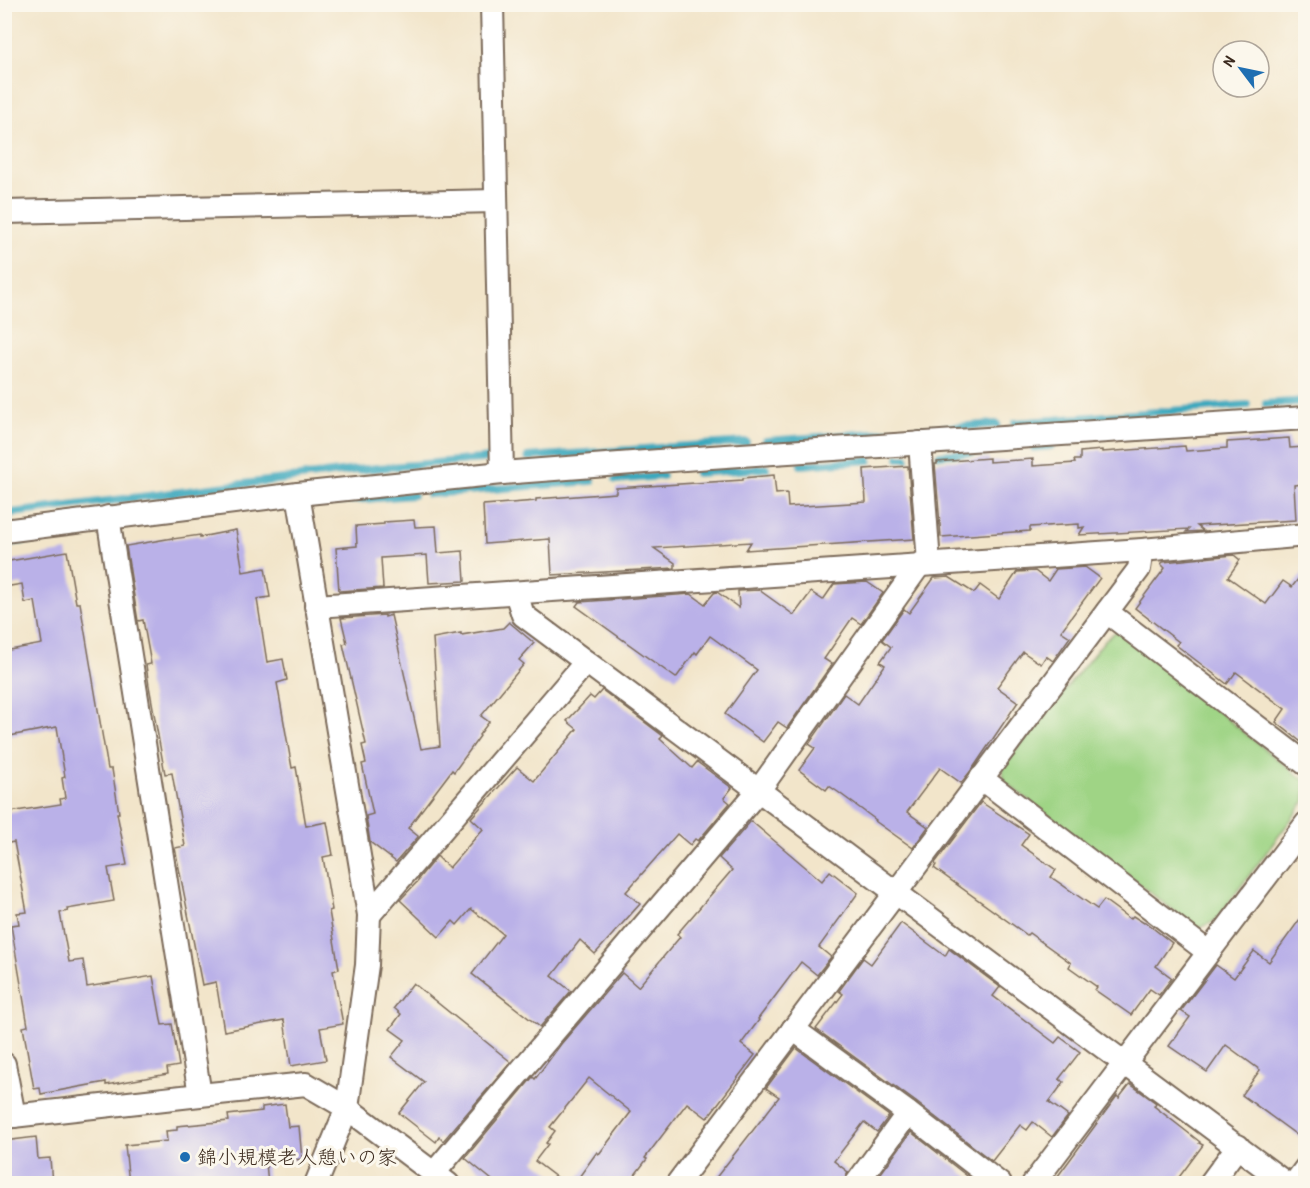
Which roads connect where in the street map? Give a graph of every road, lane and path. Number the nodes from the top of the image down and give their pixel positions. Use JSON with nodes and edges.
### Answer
{"nodes":[{"id":1,"x":492,"y":4,"type":"edge"},
{"id":2,"x":496,"y":201,"type":"junction"},
{"id":3,"x":4,"y":212,"type":"edge"},
{"id":4,"x":1305,"y":418,"type":"edge"},
{"id":5,"x":920,"y":443,"type":"junction"},
{"id":6,"x":502,"y":473,"type":"junction"},
{"id":7,"x":298,"y":494,"type":"junction"},
{"id":8,"x":108,"y":517,"type":"junction"},
{"id":9,"x":4,"y":531,"type":"edge"},
{"id":10,"x":1305,"y":535,"type":"edge"},
{"id":11,"x":1142,"y":550,"type":"junction"},
{"id":12,"x":925,"y":564,"type":"junction"},
{"id":13,"x":516,"y":593,"type":"junction"},
{"id":14,"x":316,"y":606,"type":"junction"},
{"id":15,"x":1107,"y":612,"type":"junction"},
{"id":16,"x":586,"y":662,"type":"junction"},
{"id":17,"x":1305,"y":764,"type":"edge"},
{"id":18,"x":981,"y":778,"type":"junction"},
{"id":19,"x":759,"y":790,"type":"junction"},
{"id":20,"x":1305,"y":824,"type":"edge"},
{"id":21,"x":896,"y":892,"type":"junction"},
{"id":22,"x":369,"y":915,"type":"junction"},
{"id":23,"x":1208,"y":952,"type":"junction"},
{"id":24,"x":793,"y":1029,"type":"junction"},
{"id":25,"x":1125,"y":1063,"type":"junction"},
{"id":26,"x":4,"y":1064,"type":"edge"},
{"id":27,"x":200,"y":1095,"type":"junction"},
{"id":28,"x":347,"y":1108,"type":"junction"},
{"id":29,"x":908,"y":1113,"type":"junction"},
{"id":30,"x":9,"y":1117,"type":"edge"},
{"id":31,"x":1238,"y":1146,"type":"junction"},
{"id":32,"x":1305,"y":1168,"type":"edge"},
{"id":33,"x":441,"y":1178,"type":"edge"},
{"id":34,"x":316,"y":1184,"type":"edge"},
{"id":35,"x":677,"y":1184,"type":"edge"},
{"id":36,"x":856,"y":1184,"type":"edge"},
{"id":37,"x":1000,"y":1184,"type":"edge"},
{"id":38,"x":1033,"y":1184,"type":"edge"},
{"id":39,"x":1210,"y":1184,"type":"edge"},
{"id":40,"x":1287,"y":1184,"type":"edge"},
{"id":41,"x":1294,"y":1184,"type":"edge"}],
"edges":[{"from":1,"to":2,"type":"street"},
{"from":2,"to":3,"type":"street"},
{"from":2,"to":6,"type":"street"},
{"from":4,"to":5,"type":"street"},
{"from":5,"to":6,"type":"street"},
{"from":5,"to":12,"type":"street"},
{"from":6,"to":7,"type":"street"},
{"from":7,"to":8,"type":"street"},
{"from":7,"to":14,"type":"street"},
{"from":8,"to":9,"type":"street"},
{"from":8,"to":27,"type":"street"},
{"from":10,"to":11,"type":"street"},
{"from":11,"to":12,"type":"street"},
{"from":11,"to":15,"type":"street"},
{"from":12,"to":13,"type":"street"},
{"from":12,"to":19,"type":"street"},
{"from":13,"to":14,"type":"street"},
{"from":13,"to":16,"type":"street"},
{"from":14,"to":22,"type":"street"},
{"from":15,"to":17,"type":"street"},
{"from":15,"to":18,"type":"street"},
{"from":16,"to":19,"type":"street"},
{"from":16,"to":22,"type":"street"},
{"from":18,"to":21,"type":"street"},
{"from":18,"to":23,"type":"street"},
{"from":19,"to":21,"type":"street"},
{"from":19,"to":33,"type":"street"},
{"from":20,"to":23,"type":"street"},
{"from":21,"to":24,"type":"street"},
{"from":21,"to":25,"type":"street"},
{"from":22,"to":28,"type":"street"},
{"from":23,"to":25,"type":"street"},
{"from":24,"to":29,"type":"street"},
{"from":24,"to":35,"type":"street"},
{"from":25,"to":31,"type":"street"},
{"from":25,"to":38,"type":"street"},
{"from":26,"to":30,"type":"street"},
{"from":27,"to":28,"type":"street"},
{"from":27,"to":30,"type":"street"},
{"from":28,"to":33,"type":"street"},
{"from":28,"to":34,"type":"street"},
{"from":29,"to":36,"type":"street"},
{"from":29,"to":37,"type":"street"},
{"from":31,"to":39,"type":"street"},
{"from":31,"to":40,"type":"street"},
{"from":32,"to":41,"type":"street"}]}
